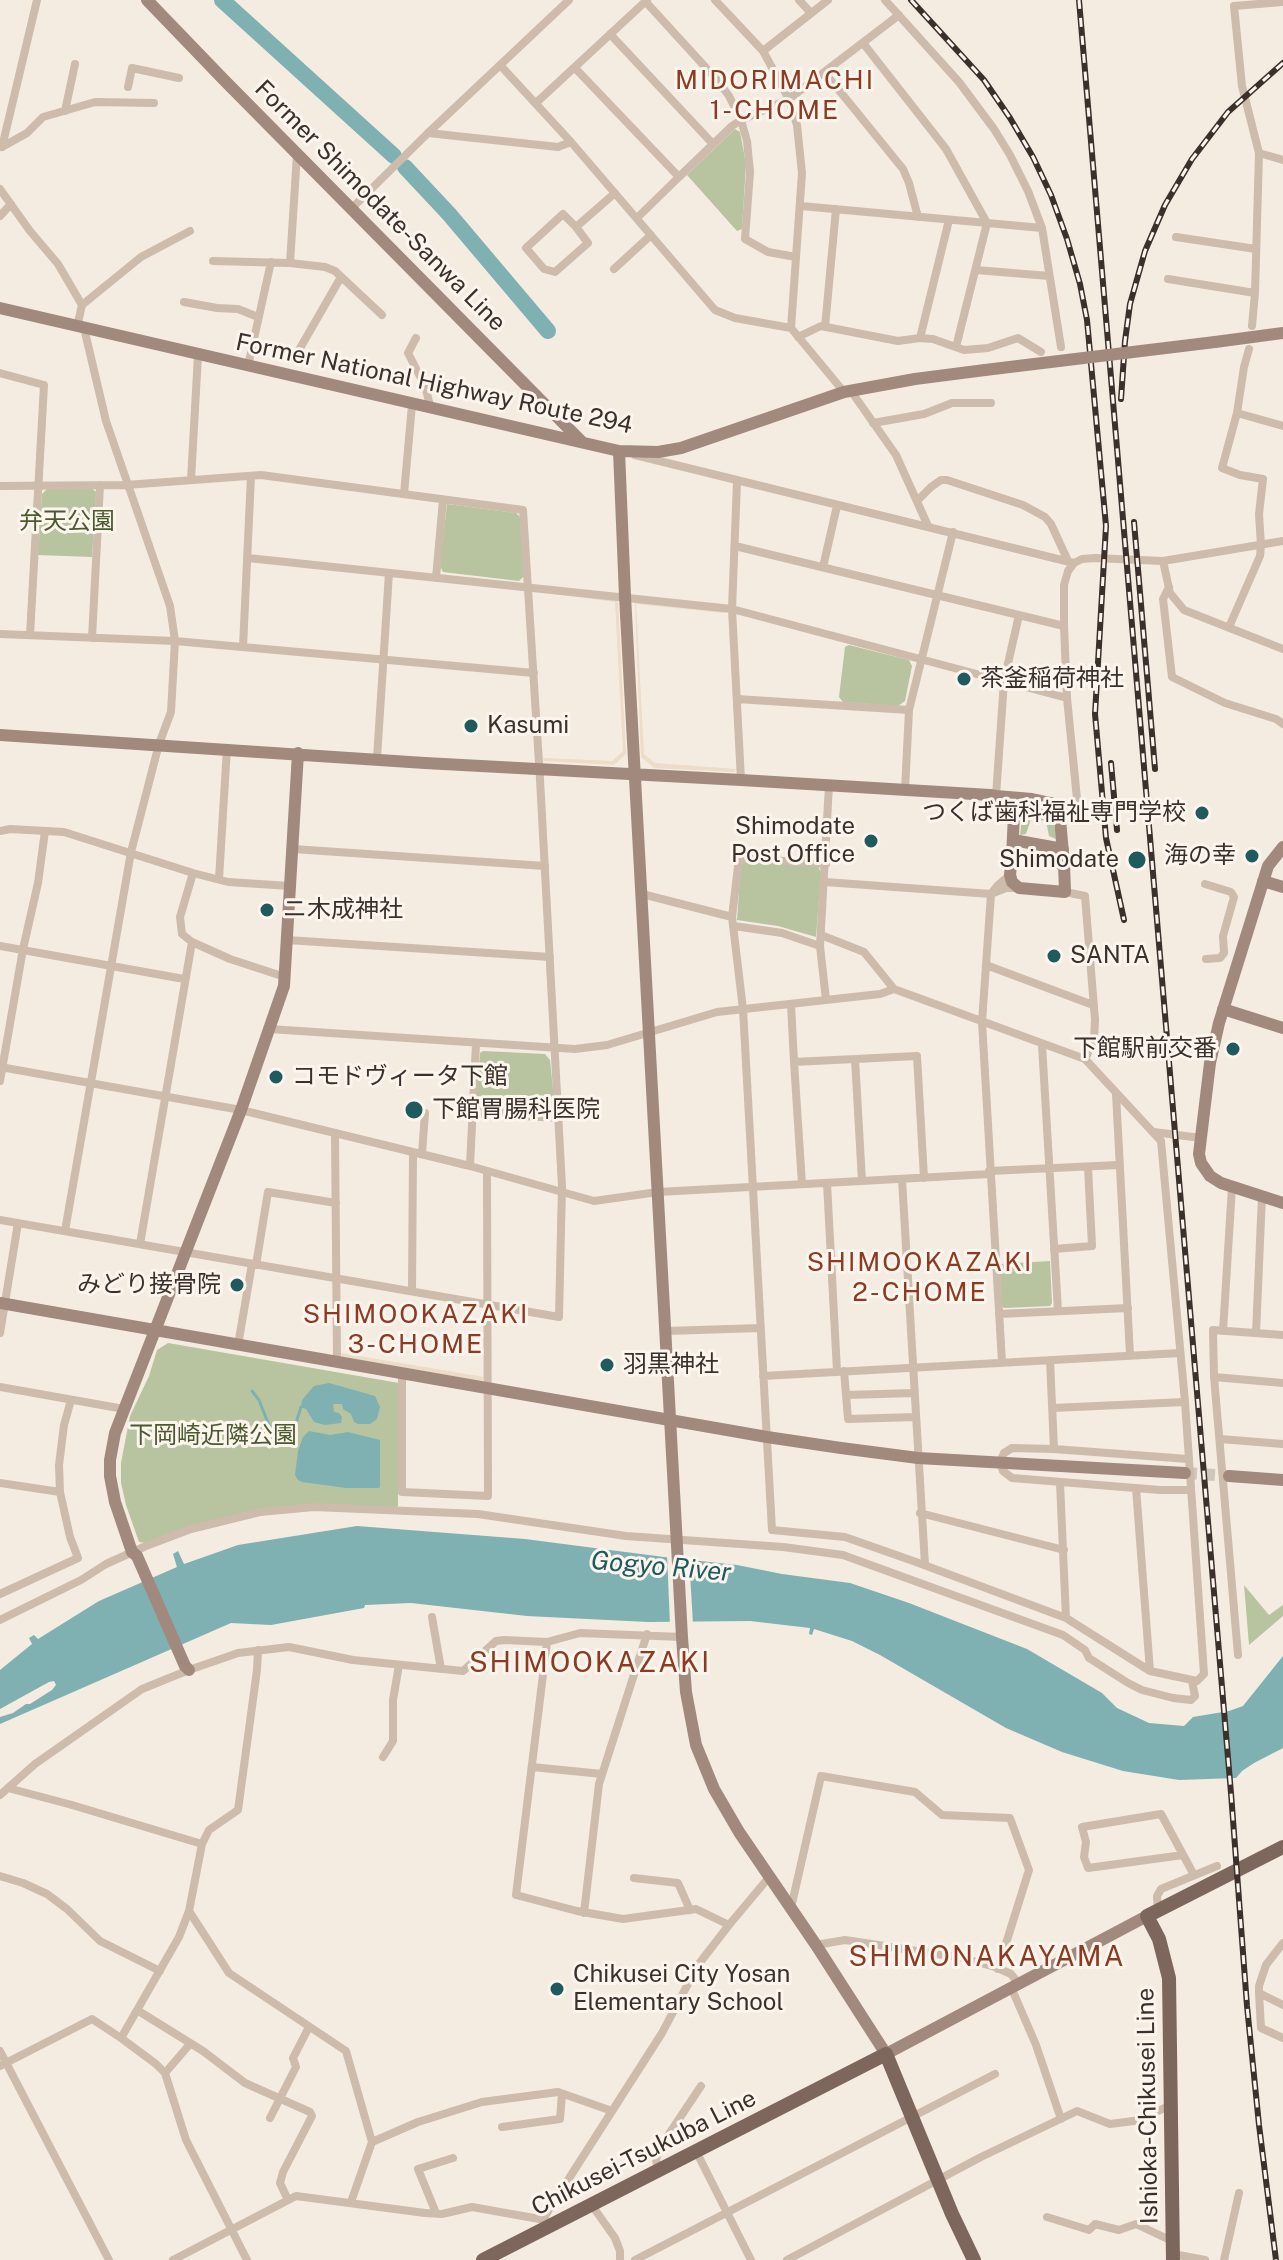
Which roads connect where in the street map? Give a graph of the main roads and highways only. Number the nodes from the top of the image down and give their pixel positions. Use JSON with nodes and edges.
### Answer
{"nodes":[{"id":1,"x":1283,"y":1847,"type":"edge"},
{"id":2,"x":1173,"y":2252,"type":"edge"},
{"id":3,"x":483,"y":2260,"type":"edge"},
{"id":4,"x":974,"y":2260,"type":"edge"}],
"edges":[{"from":1,"to":2,"type":"main road","name":"Ishioka-Chikusei Line"},
{"from":3,"to":4,"type":"main road","name":"Chikusei-Tsukuba Line"}]}
